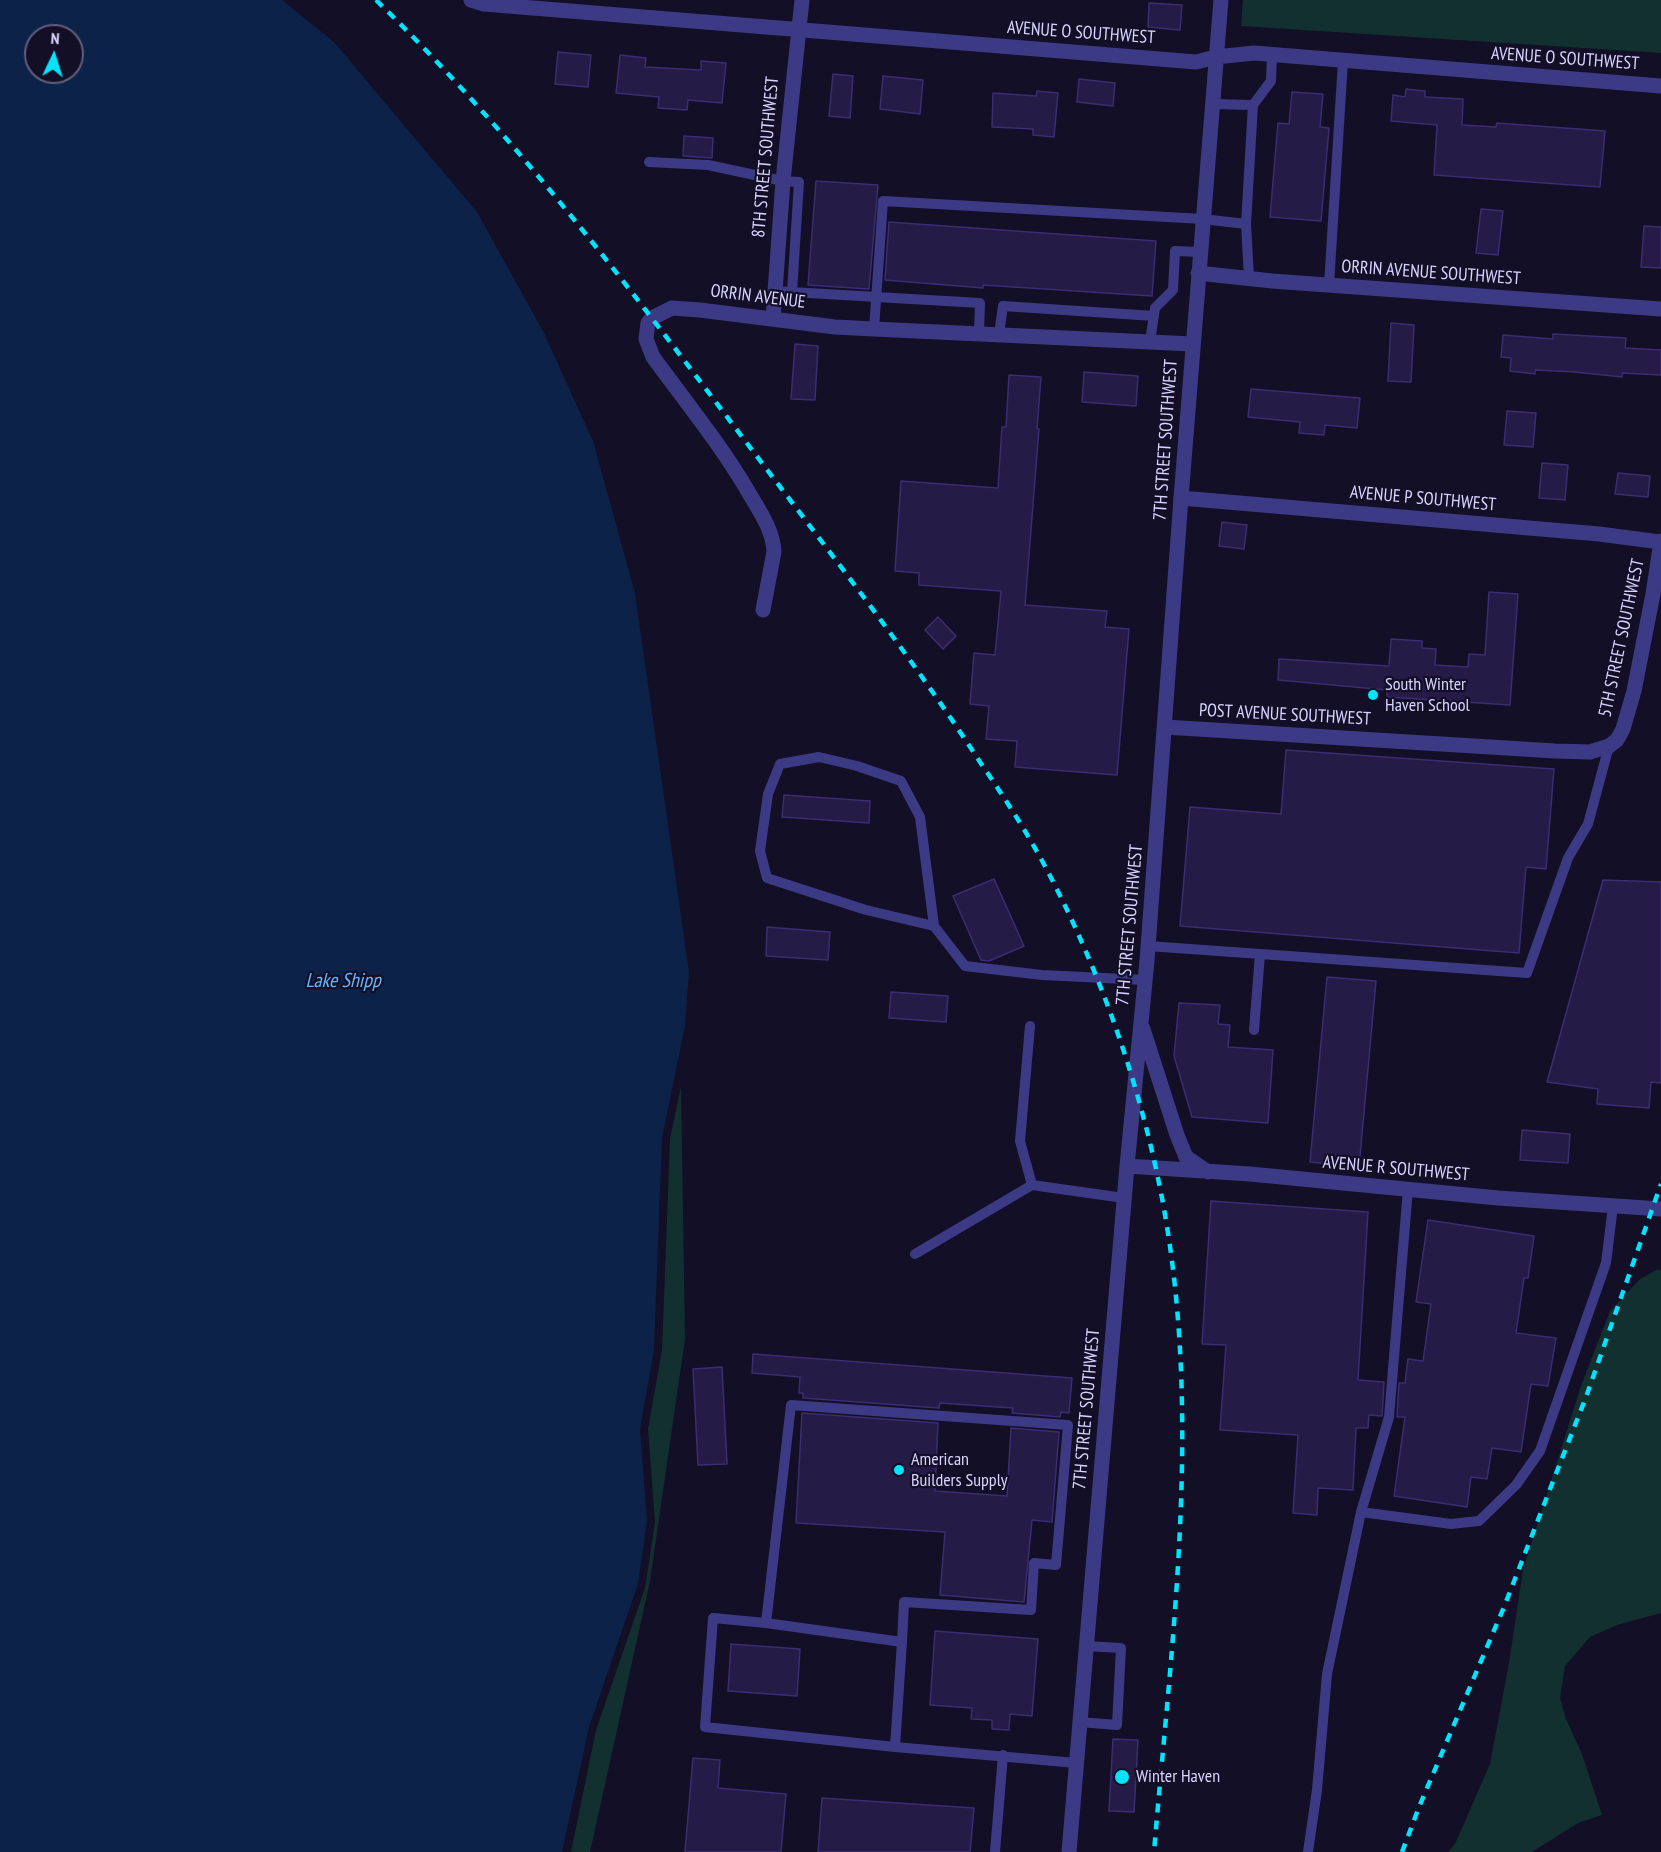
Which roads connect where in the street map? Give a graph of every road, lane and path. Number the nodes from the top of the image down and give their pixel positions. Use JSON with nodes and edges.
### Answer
{"nodes":[{"id":1,"x":471,"y":0,"type":"edge"},
{"id":2,"x":802,"y":0,"type":"edge"},
{"id":3,"x":1221,"y":0,"type":"edge"},
{"id":4,"x":798,"y":30,"type":"junction"},
{"id":5,"x":1272,"y":55,"type":"junction"},
{"id":6,"x":1216,"y":57,"type":"junction"},
{"id":7,"x":1343,"y":61,"type":"junction"},
{"id":8,"x":1661,"y":86,"type":"edge"},
{"id":9,"x":1212,"y":104,"type":"junction"},
{"id":10,"x":1253,"y":105,"type":"junction"},
{"id":11,"x":649,"y":162,"type":"dead end"},
{"id":12,"x":783,"y":181,"type":"junction"},
{"id":13,"x":1203,"y":219,"type":"junction"},
{"id":14,"x":1246,"y":224,"type":"junction"},
{"id":15,"x":1200,"y":252,"type":"junction"},
{"id":16,"x":1198,"y":273,"type":"junction"},
{"id":17,"x":1249,"y":278,"type":"junction"},
{"id":18,"x":1329,"y":285,"type":"junction"},
{"id":19,"x":774,"y":291,"type":"junction"},
{"id":20,"x":792,"y":292,"type":"junction"},
{"id":21,"x":876,"y":298,"type":"junction"},
{"id":22,"x":1661,"y":309,"type":"edge"},
{"id":23,"x":1154,"y":316,"type":"junction"},
{"id":24,"x":773,"y":319,"type":"junction"},
{"id":25,"x":874,"y":329,"type":"junction"},
{"id":26,"x":979,"y":333,"type":"junction"},
{"id":27,"x":999,"y":334,"type":"junction"},
{"id":28,"x":1150,"y":342,"type":"junction"},
{"id":29,"x":1193,"y":344,"type":"junction"},
{"id":30,"x":1181,"y":498,"type":"junction"},
{"id":31,"x":1661,"y":541,"type":"edge"},
{"id":32,"x":763,"y":610,"type":"dead end"},
{"id":33,"x":1165,"y":727,"type":"junction"},
{"id":34,"x":1612,"y":744,"type":"junction"},
{"id":35,"x":934,"y":926,"type":"junction"},
{"id":36,"x":1148,"y":945,"type":"junction"},
{"id":37,"x":1260,"y":954,"type":"junction"},
{"id":38,"x":1145,"y":980,"type":"junction"},
{"id":39,"x":1141,"y":1022,"type":"junction"},
{"id":40,"x":1030,"y":1026,"type":"dead end"},
{"id":41,"x":1254,"y":1030,"type":"dead end"},
{"id":42,"x":1127,"y":1166,"type":"junction"},
{"id":43,"x":1208,"y":1172,"type":"junction"},
{"id":44,"x":1032,"y":1185,"type":"junction"},
{"id":45,"x":1408,"y":1189,"type":"junction"},
{"id":46,"x":1124,"y":1198,"type":"junction"},
{"id":47,"x":1613,"y":1206,"type":"junction"},
{"id":48,"x":1661,"y":1209,"type":"edge"},
{"id":49,"x":915,"y":1254,"type":"dead end"},
{"id":50,"x":1361,"y":1512,"type":"junction"},
{"id":51,"x":765,"y":1623,"type":"junction"},
{"id":52,"x":902,"y":1642,"type":"junction"},
{"id":53,"x":1086,"y":1646,"type":"junction"},
{"id":54,"x":1079,"y":1722,"type":"junction"},
{"id":55,"x":895,"y":1747,"type":"junction"},
{"id":56,"x":1003,"y":1755,"type":"junction"},
{"id":57,"x":1076,"y":1762,"type":"junction"},
{"id":58,"x":995,"y":1852,"type":"edge"},
{"id":59,"x":1068,"y":1852,"type":"edge"},
{"id":60,"x":1308,"y":1852,"type":"edge"}],
"edges":[{"from":1,"to":4,"type":"street","name":"AVENUE O SOUTHWEST"},
{"from":2,"to":4,"type":"street","name":"8TH STREET SOUTHWEST"},
{"from":3,"to":6,"type":"street","name":"7TH STREET SOUTHWEST"},
{"from":4,"to":6,"type":"street","name":"AVENUE O SOUTHWEST"},
{"from":4,"to":12,"type":"street","name":"8TH STREET SOUTHWEST"},
{"from":5,"to":6,"type":"street","name":"AVENUE O SOUTHWEST"},
{"from":5,"to":7,"type":"street","name":"AVENUE O SOUTHWEST"},
{"from":5,"to":10,"type":"lane"},
{"from":6,"to":9,"type":"street","name":"7TH STREET SOUTHWEST"},
{"from":7,"to":8,"type":"street","name":"AVENUE O SOUTHWEST"},
{"from":7,"to":18,"type":"lane"},
{"from":9,"to":10,"type":"lane"},
{"from":9,"to":13,"type":"street","name":"7TH STREET SOUTHWEST"},
{"from":10,"to":14,"type":"lane"},
{"from":11,"to":12,"type":"lane"},
{"from":12,"to":19,"type":"street","name":"8TH STREET SOUTHWEST"},
{"from":12,"to":20,"type":"lane"},
{"from":13,"to":14,"type":"lane"},
{"from":13,"to":15,"type":"street","name":"7TH STREET SOUTHWEST"},
{"from":13,"to":21,"type":"lane"},
{"from":14,"to":17,"type":"lane"},
{"from":15,"to":16,"type":"street","name":"7TH STREET SOUTHWEST"},
{"from":15,"to":23,"type":"lane"},
{"from":16,"to":17,"type":"street","name":"ORRIN AVENUE SOUTHWEST"},
{"from":16,"to":29,"type":"street","name":"7TH STREET SOUTHWEST"},
{"from":17,"to":18,"type":"street","name":"ORRIN AVENUE SOUTHWEST"},
{"from":18,"to":22,"type":"street","name":"ORRIN AVENUE SOUTHWEST"},
{"from":19,"to":20,"type":"lane"},
{"from":19,"to":24,"type":"street","name":"8TH STREET SOUTHWEST"},
{"from":20,"to":21,"type":"lane"},
{"from":21,"to":25,"type":"lane"},
{"from":21,"to":26,"type":"lane"},
{"from":23,"to":27,"type":"lane"},
{"from":23,"to":28,"type":"lane"},
{"from":24,"to":25,"type":"street","name":"ORRIN AVENUE"},
{"from":24,"to":32,"type":"street","name":"ORRIN AVENUE"},
{"from":25,"to":26,"type":"street","name":"ORRIN AVENUE"},
{"from":26,"to":27,"type":"street","name":"ORRIN AVENUE"},
{"from":27,"to":28,"type":"street","name":"ORRIN AVENUE"},
{"from":28,"to":29,"type":"street","name":"ORRIN AVENUE"},
{"from":29,"to":30,"type":"street","name":"7TH STREET SOUTHWEST"},
{"from":30,"to":31,"type":"street","name":"AVENUE P SOUTHWEST"},
{"from":30,"to":33,"type":"street","name":"7TH STREET SOUTHWEST"},
{"from":31,"to":34,"type":"street","name":"5TH STREET SOUTHWEST"},
{"from":33,"to":34,"type":"street","name":"POST AVENUE SOUTHWEST"},
{"from":33,"to":36,"type":"street","name":"7TH STREET SOUTHWEST"},
{"from":34,"to":37,"type":"lane"},
{"from":35,"to":35,"type":"lane"},
{"from":35,"to":38,"type":"lane"},
{"from":36,"to":37,"type":"lane"},
{"from":36,"to":38,"type":"street","name":"7TH STREET SOUTHWEST"},
{"from":37,"to":41,"type":"lane"},
{"from":38,"to":39,"type":"street","name":"7TH STREET SOUTHWEST"},
{"from":39,"to":42,"type":"street","name":"7TH STREET SOUTHWEST"},
{"from":39,"to":43,"type":"street"},
{"from":40,"to":44,"type":"lane"},
{"from":42,"to":43,"type":"street","name":"AVENUE R SOUTHWEST"},
{"from":42,"to":46,"type":"street","name":"7TH STREET SOUTHWEST"},
{"from":43,"to":45,"type":"street","name":"AVENUE R SOUTHWEST"},
{"from":44,"to":46,"type":"lane"},
{"from":44,"to":49,"type":"lane"},
{"from":45,"to":47,"type":"street","name":"AVENUE R SOUTHWEST"},
{"from":45,"to":50,"type":"lane"},
{"from":46,"to":53,"type":"street","name":"7TH STREET SOUTHWEST"},
{"from":47,"to":48,"type":"street","name":"AVENUE R SOUTHWEST"},
{"from":47,"to":50,"type":"lane"},
{"from":50,"to":60,"type":"lane"},
{"from":51,"to":52,"type":"lane"},
{"from":51,"to":52,"type":"lane"},
{"from":51,"to":55,"type":"lane"},
{"from":52,"to":55,"type":"lane"},
{"from":53,"to":54,"type":"street","name":"7TH STREET SOUTHWEST"},
{"from":53,"to":54,"type":"lane"},
{"from":54,"to":57,"type":"street","name":"7TH STREET SOUTHWEST"},
{"from":55,"to":56,"type":"lane"},
{"from":56,"to":57,"type":"lane"},
{"from":56,"to":58,"type":"lane"},
{"from":57,"to":59,"type":"street","name":"7TH STREET SOUTHWEST"}]}
